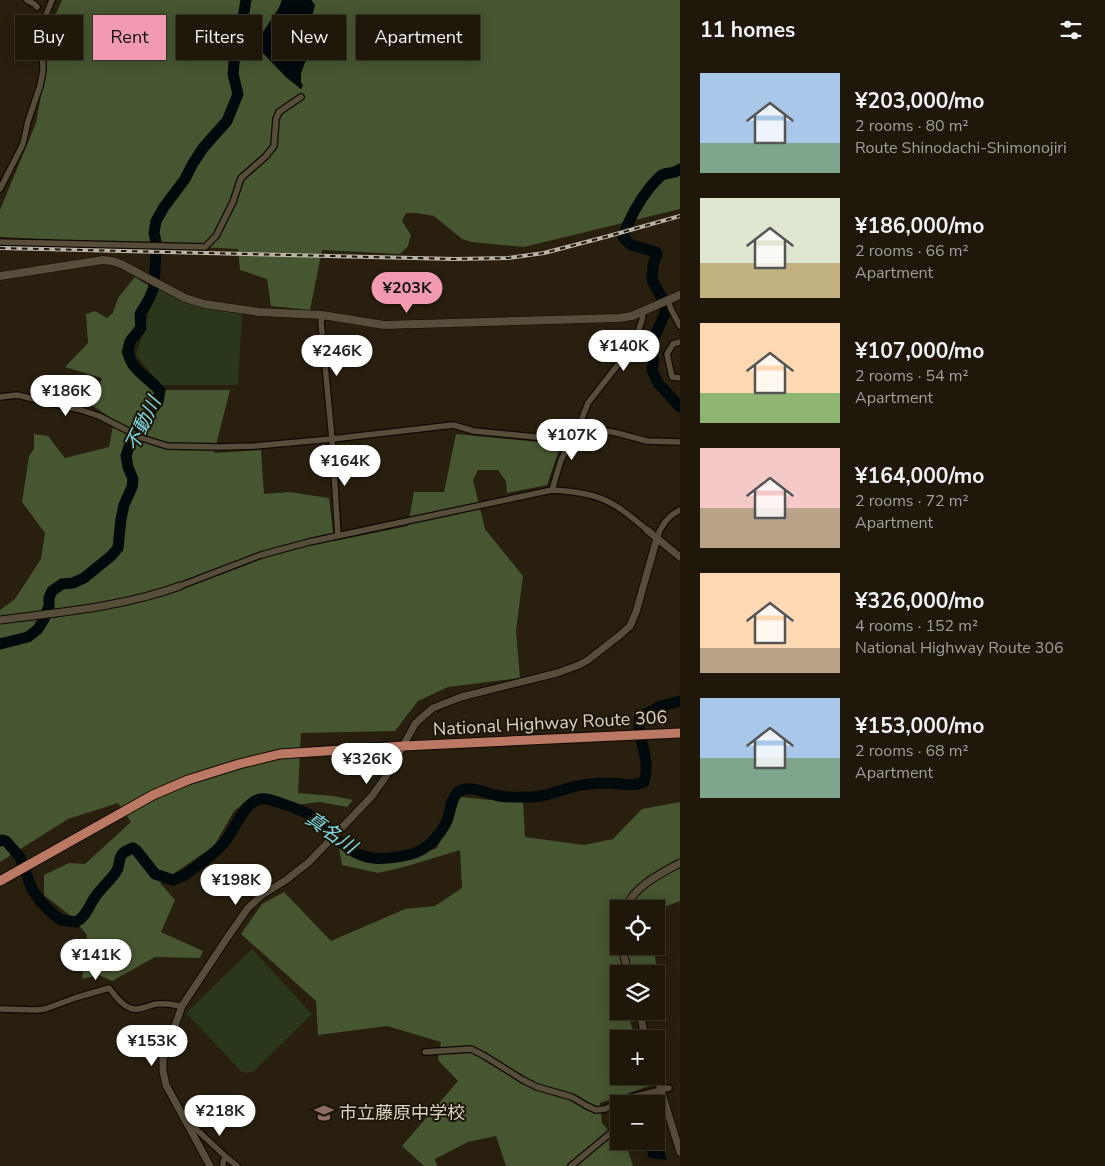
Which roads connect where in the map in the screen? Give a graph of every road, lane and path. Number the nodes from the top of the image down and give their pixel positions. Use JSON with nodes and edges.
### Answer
{"nodes":[{"id":1,"x":28,"y":0,"type":"edge"},
{"id":2,"x":52,"y":0,"type":"edge"},
{"id":3,"x":38,"y":8,"type":"dead end"},
{"id":4,"x":301,"y":97,"type":"dead end"},
{"id":5,"x":0,"y":189,"type":"edge"},
{"id":6,"x":0,"y":242,"type":"edge"},
{"id":7,"x":0,"y":276,"type":"edge"},
{"id":8,"x":680,"y":295,"type":"edge"},
{"id":9,"x":668,"y":300,"type":"junction"},
{"id":10,"x":642,"y":312,"type":"junction"},
{"id":11,"x":322,"y":316,"type":"junction"},
{"id":12,"x":680,"y":326,"type":"edge"},
{"id":13,"x":680,"y":342,"type":"edge"},
{"id":14,"x":680,"y":378,"type":"edge"},
{"id":15,"x":0,"y":397,"type":"edge"},
{"id":16,"x":579,"y":426,"type":"junction"},
{"id":17,"x":332,"y":439,"type":"junction"},
{"id":18,"x":571,"y":441,"type":"junction"},
{"id":19,"x":680,"y":442,"type":"edge"},
{"id":20,"x":552,"y":490,"type":"junction"},
{"id":21,"x":680,"y":510,"type":"edge"},
{"id":22,"x":647,"y":530,"type":"joint"},
{"id":23,"x":338,"y":536,"type":"junction"},
{"id":24,"x":657,"y":538,"type":"junction"},
{"id":25,"x":680,"y":557,"type":"edge"},
{"id":26,"x":180,"y":586,"type":"joint"},
{"id":27,"x":0,"y":620,"type":"edge"},
{"id":28,"x":680,"y":733,"type":"edge"},
{"id":29,"x":404,"y":746,"type":"junction"},
{"id":30,"x":680,"y":862,"type":"edge"},
{"id":31,"x":0,"y":881,"type":"edge"},
{"id":32,"x":629,"y":900,"type":"edge"},
{"id":33,"x":182,"y":1006,"type":"junction"},
{"id":34,"x":0,"y":1009,"type":"edge"},
{"id":35,"x":425,"y":1052,"type":"dead end"},
{"id":36,"x":659,"y":1085,"type":"edge"},
{"id":37,"x":669,"y":1088,"type":"dead end"},
{"id":38,"x":661,"y":1090,"type":"junction"},
{"id":39,"x":643,"y":1095,"type":"edge"},
{"id":40,"x":610,"y":1107,"type":"edge"},
{"id":41,"x":188,"y":1124,"type":"junction"},
{"id":42,"x":610,"y":1134,"type":"edge"},
{"id":43,"x":680,"y":1152,"type":"edge"},
{"id":44,"x":226,"y":1157,"type":"junction"},
{"id":45,"x":210,"y":1166,"type":"edge"},
{"id":46,"x":223,"y":1166,"type":"edge"},
{"id":47,"x":237,"y":1166,"type":"edge"},
{"id":48,"x":571,"y":1166,"type":"edge"}],
"edges":[{"from":1,"to":3,"type":"street"},
{"from":2,"to":5,"type":"street"},
{"from":4,"to":6,"type":"street"},
{"from":7,"to":11,"type":"main road"},
{"from":8,"to":9,"type":"main road"},
{"from":9,"to":10,"type":"main road"},
{"from":9,"to":12,"type":"street"},
{"from":10,"to":11,"type":"main road"},
{"from":10,"to":16,"type":"street"},
{"from":11,"to":17,"type":"street"},
{"from":13,"to":14,"type":"street"},
{"from":15,"to":17,"type":"street"},
{"from":16,"to":18,"type":"street"},
{"from":16,"to":19,"type":"street"},
{"from":17,"to":18,"type":"street"},
{"from":17,"to":23,"type":"street"},
{"from":18,"to":20,"type":"street"},
{"from":20,"to":22,"type":"street"},
{"from":20,"to":23,"type":"street"},
{"from":21,"to":24,"type":"street"},
{"from":22,"to":24,"type":"street"},
{"from":23,"to":26,"type":"street"},
{"from":24,"to":25,"type":"street"},
{"from":24,"to":29,"type":"street"},
{"from":26,"to":27,"type":"street"},
{"from":28,"to":29,"type":"highway","name":"National Highway Route 306"},
{"from":29,"to":31,"type":"highway","name":"National Highway Route 306"},
{"from":29,"to":33,"type":"street"},
{"from":30,"to":32,"type":"street"},
{"from":33,"to":34,"type":"street"},
{"from":33,"to":41,"type":"street"},
{"from":35,"to":40,"type":"street"},
{"from":36,"to":38,"type":"street"},
{"from":37,"to":38,"type":"street"},
{"from":38,"to":39,"type":"street"},
{"from":38,"to":43,"type":"street"},
{"from":41,"to":44,"type":"street"},
{"from":41,"to":45,"type":"street"},
{"from":42,"to":48,"type":"street"},
{"from":44,"to":46,"type":"street"},
{"from":44,"to":47,"type":"street"}]}
